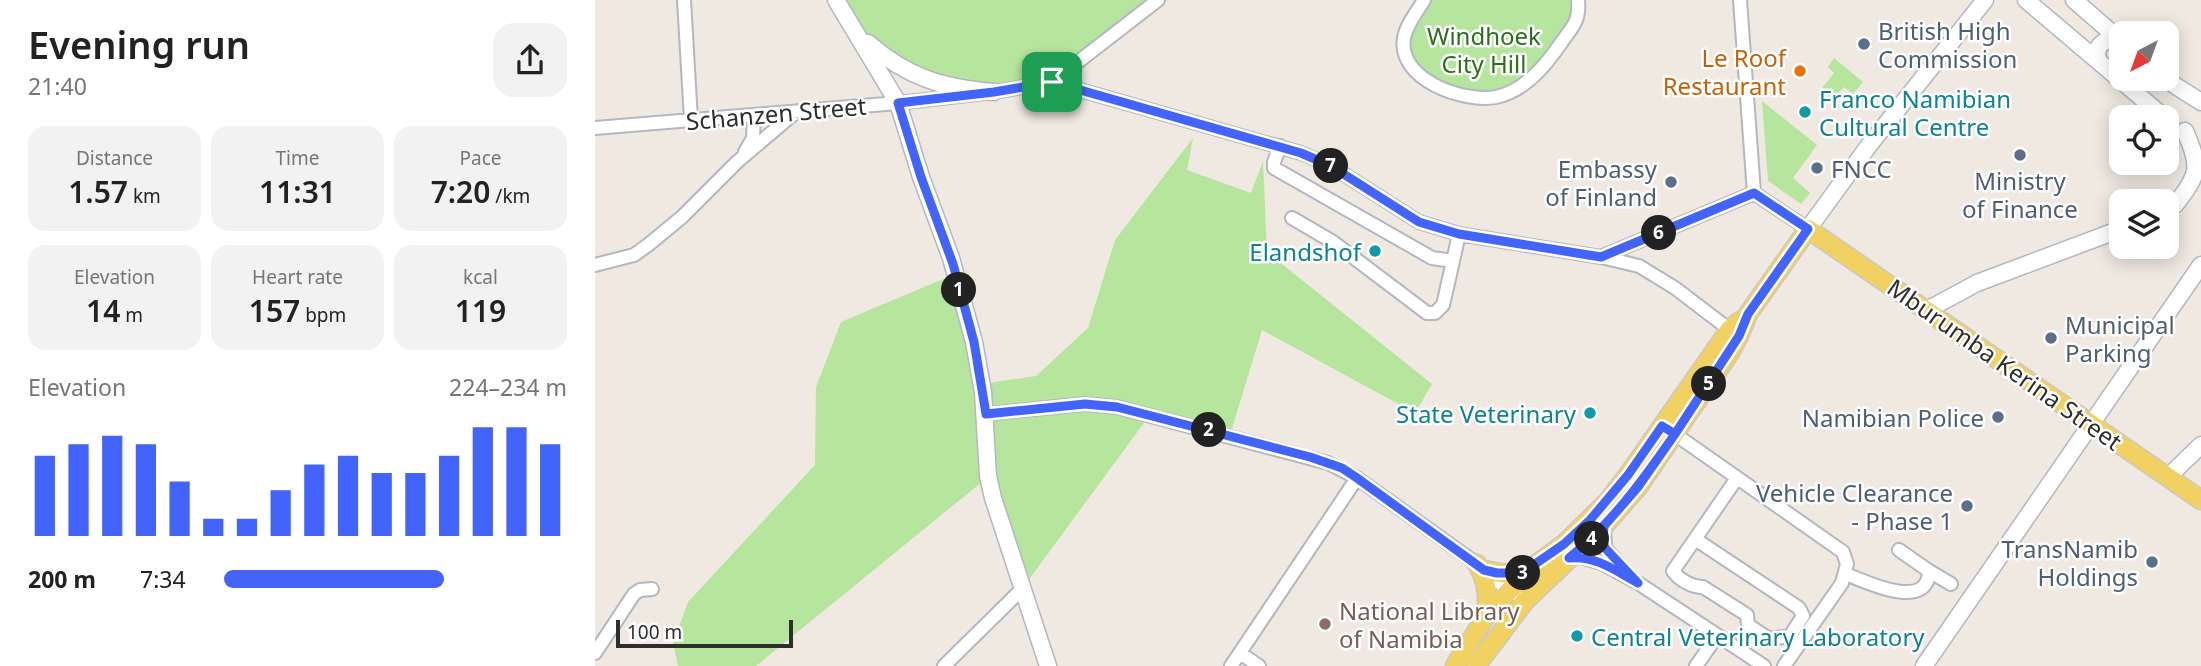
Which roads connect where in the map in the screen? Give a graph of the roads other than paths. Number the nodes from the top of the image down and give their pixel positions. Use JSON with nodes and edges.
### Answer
{"nodes":[{"id":1,"x":684,"y":0,"type":"edge"},
{"id":2,"x":836,"y":0,"type":"edge"},
{"id":3,"x":1158,"y":0,"type":"edge"},
{"id":4,"x":1424,"y":0,"type":"edge"},
{"id":5,"x":1578,"y":0,"type":"edge"},
{"id":6,"x":1740,"y":0,"type":"edge"},
{"id":7,"x":1985,"y":0,"type":"edge"},
{"id":8,"x":2026,"y":0,"type":"edge"},
{"id":9,"x":2074,"y":0,"type":"edge"},
{"id":10,"x":2109,"y":30,"type":"edge"},
{"id":11,"x":858,"y":34,"type":"junction"},
{"id":12,"x":2109,"y":39,"type":"edge"},
{"id":13,"x":2098,"y":59,"type":"junction"},
{"id":14,"x":1052,"y":82,"type":"junction"},
{"id":15,"x":2179,"y":88,"type":"edge"},
{"id":16,"x":994,"y":92,"type":"junction"},
{"id":17,"x":2201,"y":102,"type":"edge"},
{"id":18,"x":898,"y":103,"type":"junction"},
{"id":19,"x":2150,"y":105,"type":"edge"},
{"id":20,"x":796,"y":112,"type":"junction"},
{"id":21,"x":754,"y":116,"type":"junction"},
{"id":22,"x":691,"y":120,"type":"junction"},
{"id":23,"x":595,"y":128,"type":"edge"},
{"id":24,"x":2193,"y":133,"type":"edge"},
{"id":25,"x":1280,"y":146,"type":"junction"},
{"id":26,"x":739,"y":161,"type":"junction"},
{"id":27,"x":2201,"y":187,"type":"edge"},
{"id":28,"x":1754,"y":193,"type":"junction"},
{"id":29,"x":2179,"y":197,"type":"edge"},
{"id":30,"x":2179,"y":203,"type":"edge"},
{"id":31,"x":1292,"y":218,"type":"dead end"},
{"id":32,"x":1808,"y":229,"type":"junction"},
{"id":33,"x":1459,"y":234,"type":"junction"},
{"id":34,"x":2109,"y":234,"type":"edge"},
{"id":35,"x":1601,"y":257,"type":"junction"},
{"id":36,"x":1453,"y":261,"type":"junction"},
{"id":37,"x":595,"y":265,"type":"edge"},
{"id":38,"x":2201,"y":265,"type":"edge"},
{"id":39,"x":1927,"y":310,"type":"junction"},
{"id":40,"x":1734,"y":333,"type":"junction"},
{"id":41,"x":986,"y":414,"type":"junction"},
{"id":42,"x":2091,"y":425,"type":"junction"},
{"id":43,"x":1669,"y":430,"type":"junction"},
{"id":44,"x":2201,"y":445,"type":"edge"},
{"id":45,"x":2168,"y":477,"type":"junction"},
{"id":46,"x":1357,"y":478,"type":"junction"},
{"id":47,"x":1737,"y":478,"type":"junction"},
{"id":48,"x":2201,"y":500,"type":"edge"},
{"id":49,"x":1604,"y":526,"type":"junction"},
{"id":50,"x":1695,"y":539,"type":"junction"},
{"id":51,"x":1899,"y":550,"type":"dead end"},
{"id":52,"x":1569,"y":558,"type":"junction"},
{"id":53,"x":1538,"y":563,"type":"junction"},
{"id":54,"x":1480,"y":567,"type":"junction"},
{"id":55,"x":1846,"y":569,"type":"junction"},
{"id":56,"x":1929,"y":571,"type":"junction"},
{"id":57,"x":1638,"y":583,"type":"junction"},
{"id":58,"x":1951,"y":584,"type":"dead end"},
{"id":59,"x":1539,"y":586,"type":"junction"},
{"id":60,"x":652,"y":589,"type":"dead end"},
{"id":61,"x":1023,"y":589,"type":"junction"},
{"id":62,"x":1509,"y":591,"type":"junction"},
{"id":63,"x":1484,"y":619,"type":"junction"},
{"id":64,"x":1717,"y":636,"type":"junction"},
{"id":65,"x":595,"y":653,"type":"edge"},
{"id":66,"x":1240,"y":653,"type":"junction"},
{"id":67,"x":944,"y":666,"type":"edge"},
{"id":68,"x":1048,"y":666,"type":"edge"},
{"id":69,"x":1231,"y":666,"type":"edge"},
{"id":70,"x":1259,"y":666,"type":"edge"},
{"id":71,"x":1455,"y":666,"type":"edge"},
{"id":72,"x":1476,"y":666,"type":"edge"},
{"id":73,"x":1696,"y":666,"type":"edge"},
{"id":74,"x":1764,"y":666,"type":"edge"},
{"id":75,"x":1784,"y":666,"type":"edge"},
{"id":76,"x":1924,"y":666,"type":"edge"}],
"edges":[{"from":1,"to":22,"type":"street"},
{"from":2,"to":11,"type":"street"},
{"from":3,"to":14,"type":"street"},
{"from":4,"to":5,"type":"street"},
{"from":6,"to":28,"type":"street"},
{"from":7,"to":32,"type":"street"},
{"from":8,"to":13,"type":"street"},
{"from":9,"to":10,"type":"street"},
{"from":11,"to":16,"type":"street"},
{"from":11,"to":18,"type":"street"},
{"from":12,"to":13,"type":"street"},
{"from":13,"to":19,"type":"street"},
{"from":14,"to":16,"type":"street","name":"Schanzen Street"},
{"from":14,"to":25,"type":"street","name":"Schanzen Street"},
{"from":15,"to":17,"type":"street"},
{"from":16,"to":18,"type":"street","name":"Schanzen Street"},
{"from":18,"to":20,"type":"street","name":"Schanzen Street"},
{"from":18,"to":41,"type":"street"},
{"from":20,"to":21,"type":"street","name":"Schanzen Street"},
{"from":20,"to":26,"type":"street"},
{"from":21,"to":22,"type":"street","name":"Schanzen Street"},
{"from":21,"to":26,"type":"street"},
{"from":22,"to":23,"type":"street","name":"Schanzen Street"},
{"from":24,"to":29,"type":"street"},
{"from":25,"to":33,"type":"street","name":"Schanzen Street"},
{"from":25,"to":36,"type":"street"},
{"from":26,"to":37,"type":"street"},
{"from":27,"to":30,"type":"street"},
{"from":28,"to":32,"type":"street"},
{"from":28,"to":35,"type":"street"},
{"from":31,"to":36,"type":"street"},
{"from":32,"to":39,"type":"main road","name":"Mburumba Kerina Street"},
{"from":32,"to":40,"type":"main road"},
{"from":33,"to":35,"type":"street","name":"Schanzen Street"},
{"from":33,"to":36,"type":"street"},
{"from":34,"to":39,"type":"street"},
{"from":35,"to":40,"type":"street","name":"Schanzen Street"},
{"from":38,"to":42,"type":"street"},
{"from":39,"to":42,"type":"main road","name":"Mburumba Kerina Street"},
{"from":40,"to":43,"type":"main road"},
{"from":41,"to":46,"type":"street"},
{"from":41,"to":61,"type":"street"},
{"from":42,"to":45,"type":"main road","name":"Mburumba Kerina Street"},
{"from":42,"to":76,"type":"street"},
{"from":43,"to":47,"type":"street"},
{"from":43,"to":49,"type":"main road"},
{"from":43,"to":53,"type":"main road"},
{"from":44,"to":45,"type":"street"},
{"from":45,"to":48,"type":"main road","name":"Mburumba Kerina Street"},
{"from":46,"to":54,"type":"street"},
{"from":46,"to":66,"type":"street"},
{"from":47,"to":50,"type":"street"},
{"from":47,"to":55,"type":"street"},
{"from":49,"to":52,"type":"main road"},
{"from":49,"to":57,"type":"street"},
{"from":50,"to":50,"type":"street"},
{"from":51,"to":56,"type":"street"},
{"from":52,"to":57,"type":"street"},
{"from":52,"to":59,"type":"main road"},
{"from":53,"to":54,"type":"main road"},
{"from":53,"to":62,"type":"main road"},
{"from":54,"to":62,"type":"street"},
{"from":54,"to":63,"type":"main road"},
{"from":55,"to":56,"type":"street"},
{"from":55,"to":75,"type":"street"},
{"from":56,"to":58,"type":"street"},
{"from":57,"to":64,"type":"street"},
{"from":59,"to":62,"type":"street"},
{"from":59,"to":72,"type":"main road"},
{"from":60,"to":65,"type":"street"},
{"from":61,"to":67,"type":"street"},
{"from":61,"to":68,"type":"street"},
{"from":62,"to":63,"type":"main road"},
{"from":63,"to":71,"type":"main road"},
{"from":64,"to":73,"type":"street"},
{"from":64,"to":74,"type":"street"},
{"from":66,"to":69,"type":"street"},
{"from":66,"to":70,"type":"street"}]}
